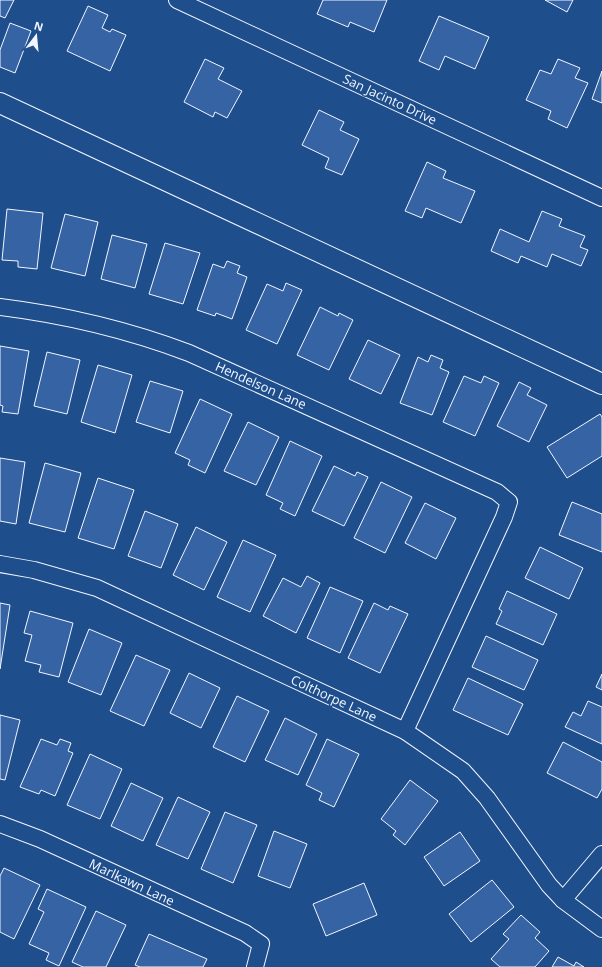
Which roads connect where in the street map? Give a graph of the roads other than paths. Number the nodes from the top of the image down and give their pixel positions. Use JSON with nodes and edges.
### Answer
{"nodes":[{"id":1,"x":177,"y":0,"type":"edge"},
{"id":2,"x":0,"y":103,"type":"edge"},
{"id":3,"x":602,"y":198,"type":"edge"},
{"id":4,"x":0,"y":307,"type":"edge"},
{"id":5,"x":602,"y":384,"type":"edge"},
{"id":6,"x":0,"y":564,"type":"edge"},
{"id":7,"x":405,"y":731,"type":"junction"},
{"id":8,"x":0,"y":824,"type":"edge"},
{"id":9,"x":602,"y":854,"type":"edge"},
{"id":10,"x":563,"y":900,"type":"junction"},
{"id":11,"x":602,"y":929,"type":"edge"},
{"id":12,"x":255,"y":967,"type":"edge"}],
"edges":[{"from":1,"to":3,"type":"street","name":"San Jacinto Drive"},
{"from":2,"to":5,"type":"street"},
{"from":4,"to":7,"type":"street","name":"Hendelson Lane"},
{"from":6,"to":7,"type":"street","name":"Colthorpe Lane"},
{"from":7,"to":10,"type":"street","name":"Colthorpe Lane"},
{"from":8,"to":12,"type":"street","name":"Marlkawn Lane"},
{"from":9,"to":10,"type":"street"},
{"from":10,"to":11,"type":"street","name":"Colthorpe Lane"}]}
